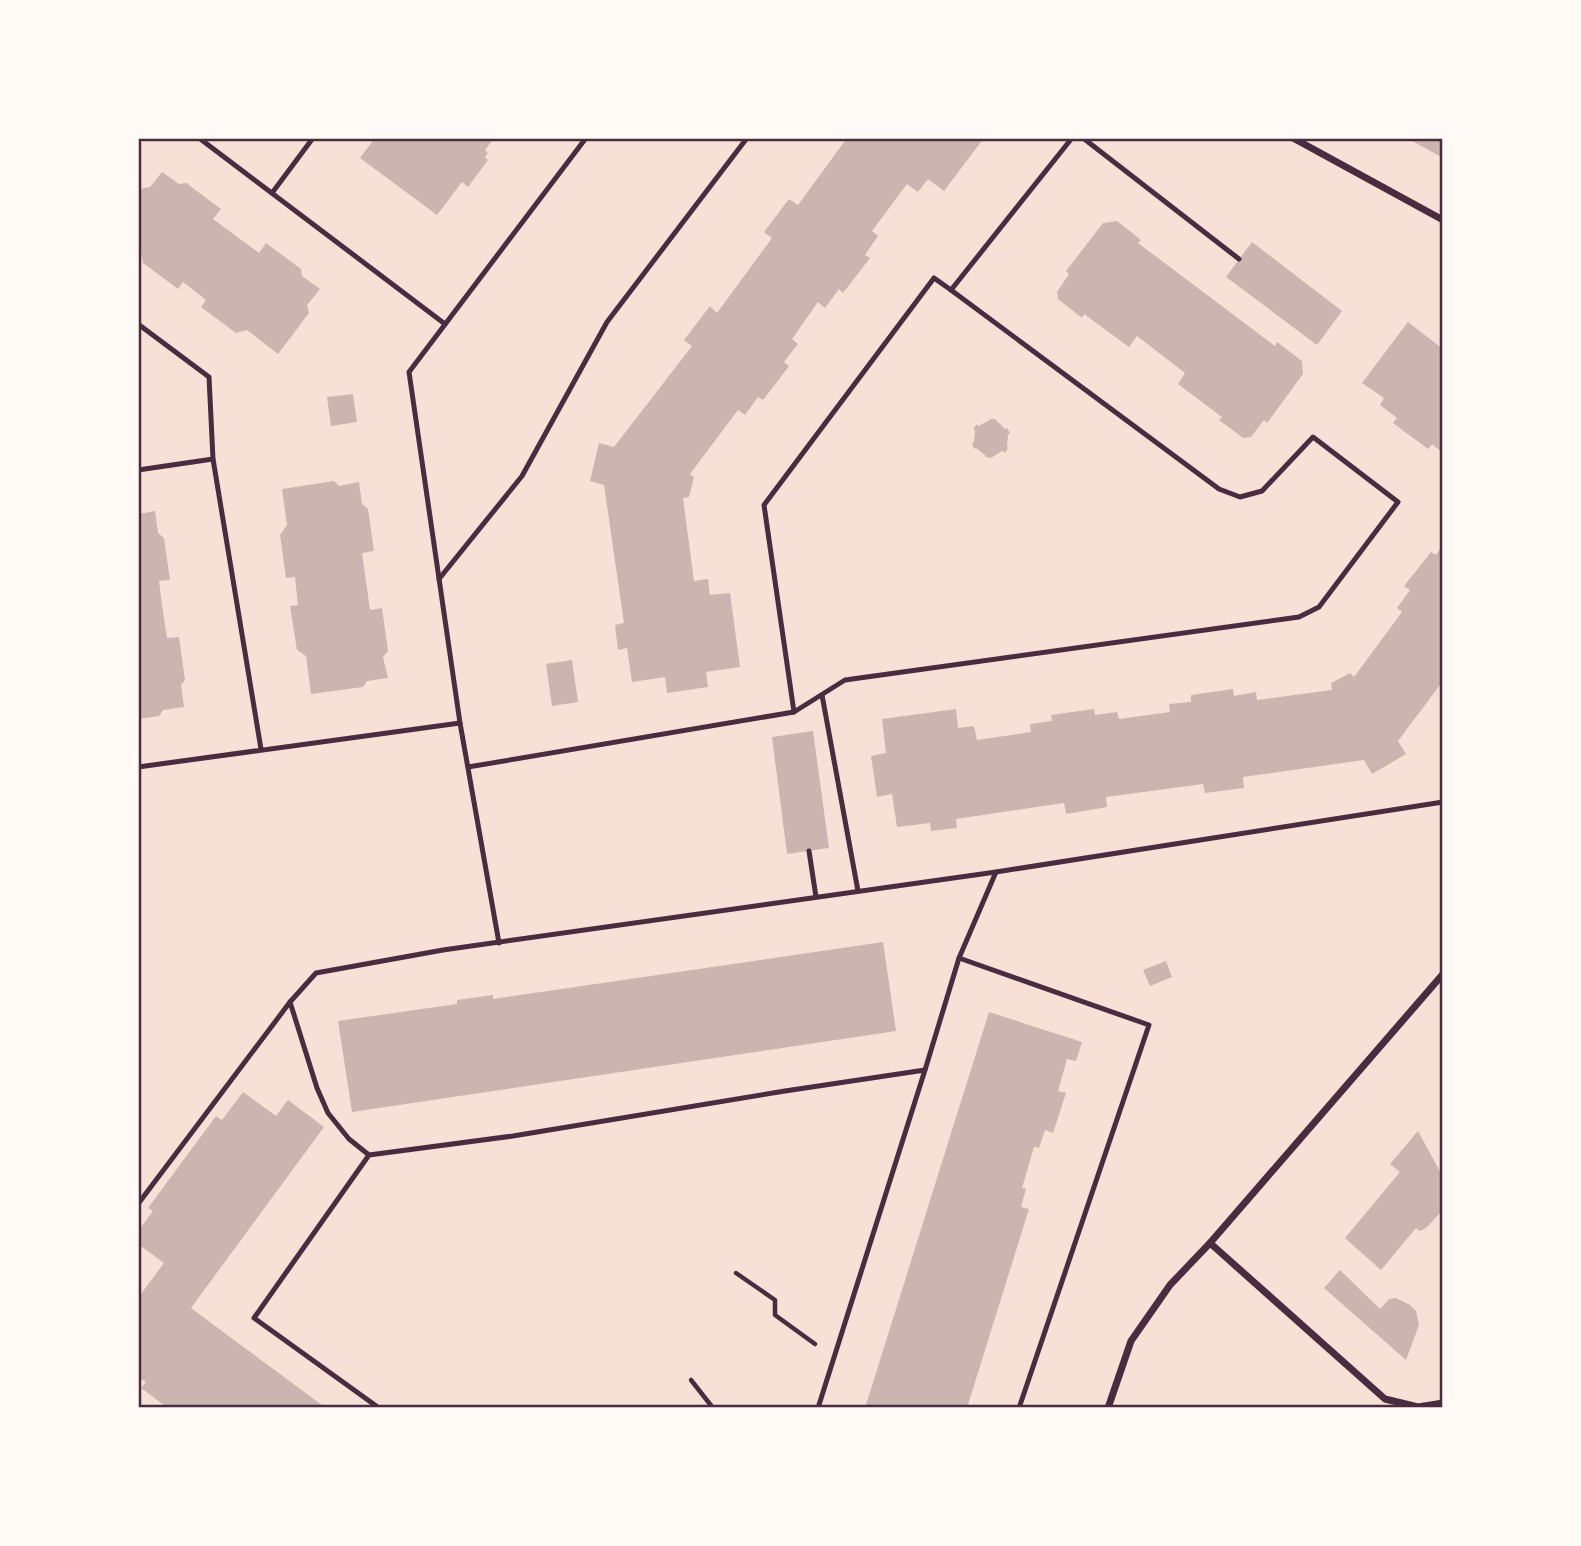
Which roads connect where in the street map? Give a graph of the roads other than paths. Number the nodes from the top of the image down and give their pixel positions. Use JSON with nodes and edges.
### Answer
{"nodes":[{"id":1,"x":199,"y":138,"type":"edge"},
{"id":2,"x":313,"y":138,"type":"edge"},
{"id":3,"x":586,"y":138,"type":"edge"},
{"id":4,"x":747,"y":138,"type":"edge"},
{"id":5,"x":1072,"y":138,"type":"edge"},
{"id":6,"x":1083,"y":138,"type":"edge"},
{"id":7,"x":1293,"y":138,"type":"edge"},
{"id":8,"x":272,"y":193,"type":"junction"},
{"id":9,"x":1443,"y":220,"type":"edge"},
{"id":10,"x":1239,"y":260,"type":"dead end"},
{"id":11,"x":951,"y":290,"type":"junction"},
{"id":12,"x":138,"y":324,"type":"edge"},
{"id":13,"x":445,"y":324,"type":"junction"},
{"id":14,"x":213,"y":459,"type":"junction"},
{"id":15,"x":138,"y":470,"type":"edge"},
{"id":16,"x":438,"y":580,"type":"junction"},
{"id":17,"x":822,"y":695,"type":"junction"},
{"id":18,"x":794,"y":712,"type":"junction"},
{"id":19,"x":460,"y":723,"type":"junction"},
{"id":20,"x":261,"y":749,"type":"junction"},
{"id":21,"x":468,"y":766,"type":"junction"},
{"id":22,"x":138,"y":767,"type":"edge"},
{"id":23,"x":1443,"y":802,"type":"edge"},
{"id":24,"x":809,"y":850,"type":"dead end"},
{"id":25,"x":996,"y":872,"type":"junction"},
{"id":26,"x":858,"y":891,"type":"junction"},
{"id":27,"x":816,"y":897,"type":"junction"},
{"id":28,"x":499,"y":943,"type":"junction"},
{"id":29,"x":959,"y":958,"type":"junction"},
{"id":30,"x":1443,"y":974,"type":"edge"},
{"id":31,"x":290,"y":1002,"type":"junction"},
{"id":32,"x":925,"y":1070,"type":"junction"},
{"id":33,"x":369,"y":1155,"type":"junction"},
{"id":34,"x":138,"y":1204,"type":"edge"},
{"id":35,"x":1210,"y":1243,"type":"junction"},
{"id":36,"x":1443,"y":1403,"type":"edge"},
{"id":37,"x":379,"y":1408,"type":"edge"},
{"id":38,"x":818,"y":1408,"type":"edge"},
{"id":39,"x":1019,"y":1408,"type":"edge"},
{"id":40,"x":1108,"y":1408,"type":"edge"}],
"edges":[{"from":1,"to":8,"type":"lane"},
{"from":2,"to":8,"type":"lane"},
{"from":3,"to":13,"type":"lane"},
{"from":4,"to":16,"type":"lane"},
{"from":5,"to":11,"type":"lane"},
{"from":6,"to":10,"type":"lane"},
{"from":7,"to":9,"type":"street"},
{"from":8,"to":13,"type":"lane"},
{"from":11,"to":17,"type":"lane"},
{"from":11,"to":18,"type":"lane"},
{"from":12,"to":14,"type":"lane"},
{"from":13,"to":16,"type":"lane"},
{"from":14,"to":15,"type":"lane"},
{"from":14,"to":20,"type":"lane"},
{"from":16,"to":19,"type":"lane"},
{"from":17,"to":18,"type":"lane"},
{"from":17,"to":26,"type":"lane"},
{"from":18,"to":21,"type":"lane"},
{"from":19,"to":20,"type":"lane"},
{"from":19,"to":21,"type":"lane"},
{"from":20,"to":22,"type":"lane"},
{"from":21,"to":28,"type":"lane"},
{"from":23,"to":25,"type":"lane"},
{"from":24,"to":27,"type":"lane"},
{"from":25,"to":26,"type":"lane"},
{"from":25,"to":29,"type":"lane"},
{"from":26,"to":27,"type":"lane"},
{"from":27,"to":28,"type":"lane"},
{"from":28,"to":31,"type":"lane"},
{"from":29,"to":32,"type":"lane"},
{"from":29,"to":39,"type":"lane"},
{"from":30,"to":35,"type":"street"},
{"from":31,"to":33,"type":"lane"},
{"from":31,"to":34,"type":"lane"},
{"from":32,"to":33,"type":"lane"},
{"from":32,"to":38,"type":"lane"},
{"from":33,"to":37,"type":"lane"},
{"from":35,"to":36,"type":"street"},
{"from":35,"to":40,"type":"street"}]}
